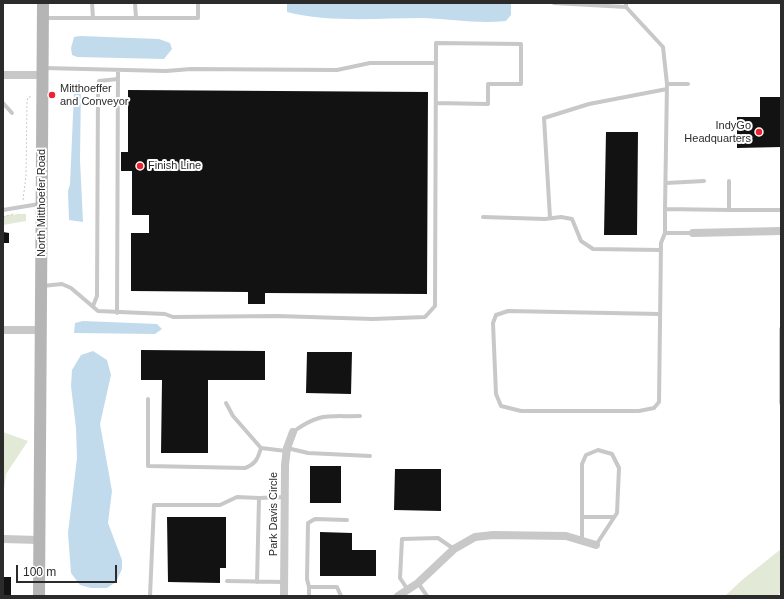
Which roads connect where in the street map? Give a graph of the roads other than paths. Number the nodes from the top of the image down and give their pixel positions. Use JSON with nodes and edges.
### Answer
{"nodes":[{"id":1,"x":43,"y":3,"type":"edge"},
{"id":2,"x":92,"y":3,"type":"edge"},
{"id":3,"x":135,"y":3,"type":"edge"},
{"id":4,"x":198,"y":3,"type":"edge"},
{"id":5,"x":554,"y":3,"type":"edge"},
{"id":6,"x":626,"y":5,"type":"edge"},
{"id":7,"x":43,"y":18,"type":"junction"},
{"id":8,"x":93,"y":18,"type":"junction"},
{"id":9,"x":136,"y":18,"type":"junction"},
{"id":10,"x":436,"y":63,"type":"junction"},
{"id":11,"x":118,"y":70,"type":"junction"},
{"id":12,"x":43,"y":72,"type":"junction"},
{"id":13,"x":3,"y":75,"type":"edge"},
{"id":14,"x":118,"y":79,"type":"junction"},
{"id":15,"x":667,"y":84,"type":"junction"},
{"id":16,"x":688,"y":84,"type":"dead end"},
{"id":17,"x":667,"y":89,"type":"junction"},
{"id":18,"x":3,"y":103,"type":"edge"},
{"id":19,"x":436,"y":103,"type":"junction"},
{"id":20,"x":12,"y":113,"type":"dead end"},
{"id":21,"x":704,"y":181,"type":"dead end"},
{"id":22,"x":729,"y":181,"type":"dead end"},
{"id":23,"x":666,"y":183,"type":"junction"},
{"id":24,"x":42,"y":203,"type":"junction"},
{"id":25,"x":665,"y":209,"type":"junction"},
{"id":26,"x":3,"y":210,"type":"edge"},
{"id":27,"x":729,"y":210,"type":"junction"},
{"id":28,"x":781,"y":210,"type":"edge"},
{"id":29,"x":483,"y":217,"type":"dead end"},
{"id":30,"x":550,"y":218,"type":"junction"},
{"id":31,"x":781,"y":231,"type":"edge"},
{"id":32,"x":665,"y":233,"type":"junction"},
{"id":33,"x":693,"y":233,"type":"joint"},
{"id":34,"x":661,"y":250,"type":"junction"},
{"id":35,"x":41,"y":286,"type":"junction"},
{"id":36,"x":93,"y":306,"type":"junction"},
{"id":37,"x":117,"y":313,"type":"junction"},
{"id":38,"x":660,"y":314,"type":"junction"},
{"id":39,"x":781,"y":329,"type":"edge"},
{"id":40,"x":3,"y":330,"type":"edge"},
{"id":41,"x":41,"y":330,"type":"junction"},
{"id":42,"x":148,"y":399,"type":"dead end"},
{"id":43,"x":226,"y":403,"type":"dead end"},
{"id":44,"x":781,"y":403,"type":"edge"},
{"id":45,"x":360,"y":416,"type":"dead end"},
{"id":46,"x":292,"y":432,"type":"joint"},
{"id":47,"x":261,"y":448,"type":"junction"},
{"id":48,"x":287,"y":450,"type":"junction"},
{"id":49,"x":370,"y":456,"type":"dead end"},
{"id":50,"x":285,"y":497,"type":"junction"},
{"id":51,"x":258,"y":498,"type":"junction"},
{"id":52,"x":582,"y":517,"type":"junction"},
{"id":53,"x":614,"y":518,"type":"junction"},
{"id":54,"x":346,"y":520,"type":"dead end"},
{"id":55,"x":3,"y":539,"type":"edge"},
{"id":56,"x":39,"y":540,"type":"junction"},
{"id":57,"x":582,"y":540,"type":"junction"},
{"id":58,"x":596,"y":545,"type":"joint"},
{"id":59,"x":454,"y":549,"type":"junction"},
{"id":60,"x":227,"y":581,"type":"dead end"},
{"id":61,"x":257,"y":582,"type":"junction"},
{"id":62,"x":284,"y":582,"type":"junction"},
{"id":63,"x":418,"y":583,"type":"junction"},
{"id":64,"x":309,"y":587,"type":"junction"},
{"id":65,"x":408,"y":590,"type":"junction"},
{"id":66,"x":39,"y":596,"type":"edge"},
{"id":67,"x":150,"y":596,"type":"edge"},
{"id":68,"x":284,"y":596,"type":"edge"},
{"id":69,"x":309,"y":596,"type":"edge"},
{"id":70,"x":341,"y":596,"type":"edge"},
{"id":71,"x":398,"y":596,"type":"edge"},
{"id":72,"x":427,"y":596,"type":"edge"}],
"edges":[{"from":1,"to":7,"type":"main road","name":"North Mitthoefer Road"},
{"from":2,"to":8,"type":"lane"},
{"from":3,"to":9,"type":"lane"},
{"from":4,"to":9,"type":"lane"},
{"from":5,"to":6,"type":"lane"},
{"from":6,"to":15,"type":"lane"},
{"from":7,"to":8,"type":"lane"},
{"from":7,"to":12,"type":"main road","name":"North Mitthoefer Road"},
{"from":8,"to":9,"type":"lane"},
{"from":10,"to":11,"type":"lane"},
{"from":10,"to":19,"type":"lane"},
{"from":10,"to":19,"type":"lane"},
{"from":11,"to":12,"type":"lane"},
{"from":11,"to":14,"type":"lane"},
{"from":12,"to":13,"type":"street"},
{"from":12,"to":24,"type":"main road","name":"North Mitthoefer Road"},
{"from":14,"to":36,"type":"lane"},
{"from":14,"to":37,"type":"lane"},
{"from":15,"to":16,"type":"lane"},
{"from":15,"to":17,"type":"lane"},
{"from":17,"to":23,"type":"lane"},
{"from":17,"to":30,"type":"lane"},
{"from":18,"to":20,"type":"lane"},
{"from":19,"to":37,"type":"lane"},
{"from":21,"to":23,"type":"lane"},
{"from":22,"to":27,"type":"lane"},
{"from":23,"to":25,"type":"lane"},
{"from":24,"to":26,"type":"lane"},
{"from":24,"to":35,"type":"main road","name":"North Mitthoefer Road"},
{"from":25,"to":27,"type":"lane"},
{"from":25,"to":32,"type":"lane"},
{"from":27,"to":28,"type":"lane"},
{"from":29,"to":30,"type":"lane"},
{"from":30,"to":34,"type":"lane"},
{"from":31,"to":33,"type":"street"},
{"from":32,"to":33,"type":"lane"},
{"from":32,"to":34,"type":"lane"},
{"from":34,"to":38,"type":"lane"},
{"from":35,"to":36,"type":"lane"},
{"from":35,"to":41,"type":"main road","name":"North Mitthoefer Road"},
{"from":36,"to":37,"type":"lane"},
{"from":38,"to":38,"type":"lane"},
{"from":39,"to":44,"type":"lane"},
{"from":40,"to":41,"type":"street"},
{"from":41,"to":56,"type":"main road","name":"North Mitthoefer Road"},
{"from":42,"to":47,"type":"lane"},
{"from":43,"to":47,"type":"lane"},
{"from":45,"to":46,"type":"lane"},
{"from":46,"to":48,"type":"street","name":"Park Davis Circle"},
{"from":47,"to":48,"type":"lane"},
{"from":48,"to":49,"type":"lane"},
{"from":48,"to":50,"type":"street","name":"Park Davis Circle"},
{"from":50,"to":51,"type":"lane"},
{"from":50,"to":62,"type":"street","name":"Park Davis Circle"},
{"from":51,"to":61,"type":"lane"},
{"from":51,"to":67,"type":"lane"},
{"from":52,"to":53,"type":"lane"},
{"from":52,"to":53,"type":"lane"},
{"from":52,"to":57,"type":"lane"},
{"from":53,"to":58,"type":"lane"},
{"from":54,"to":64,"type":"lane"},
{"from":55,"to":56,"type":"street"},
{"from":56,"to":66,"type":"main road"},
{"from":57,"to":58,"type":"street"},
{"from":57,"to":59,"type":"street"},
{"from":59,"to":63,"type":"street"},
{"from":59,"to":65,"type":"lane"},
{"from":60,"to":61,"type":"lane"},
{"from":61,"to":62,"type":"lane"},
{"from":62,"to":68,"type":"street","name":"Park Davis Circle"},
{"from":63,"to":65,"type":"street"},
{"from":63,"to":72,"type":"lane"},
{"from":64,"to":69,"type":"lane"},
{"from":64,"to":70,"type":"lane"},
{"from":65,"to":71,"type":"street"}]}
